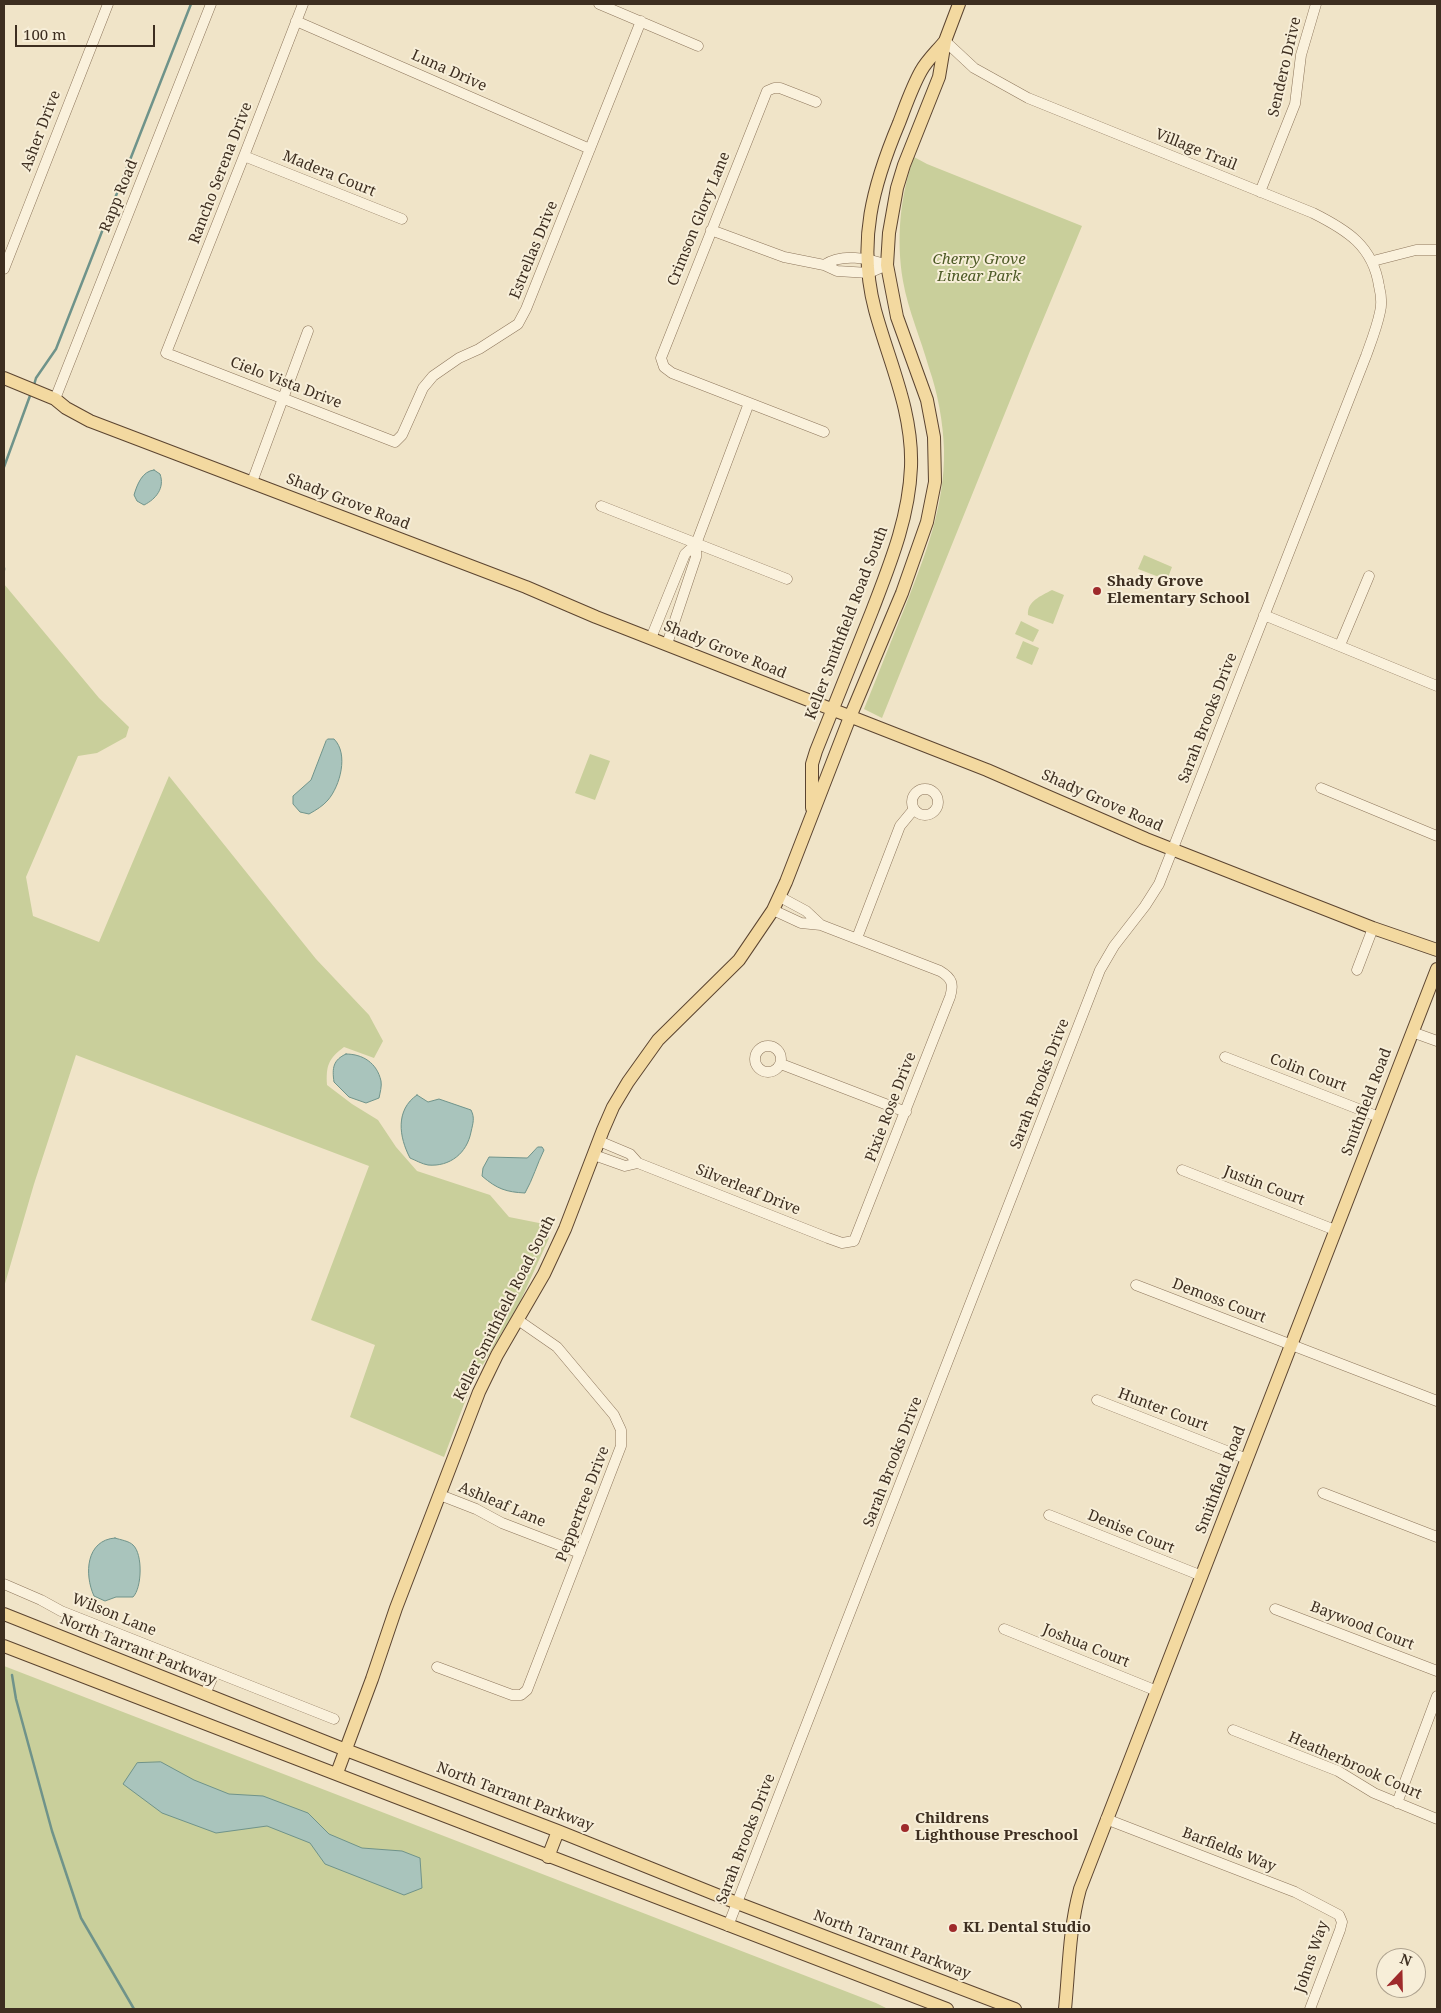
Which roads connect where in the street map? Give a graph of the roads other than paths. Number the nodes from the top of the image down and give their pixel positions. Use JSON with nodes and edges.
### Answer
{"nodes":[{"id":1,"x":108,"y":4,"type":"edge"},
{"id":2,"x":211,"y":4,"type":"edge"},
{"id":3,"x":302,"y":4,"type":"edge"},
{"id":4,"x":599,"y":4,"type":"edge"},
{"id":5,"x":959,"y":4,"type":"edge"},
{"id":6,"x":1316,"y":4,"type":"edge"},
{"id":7,"x":296,"y":21,"type":"junction"},
{"id":8,"x":641,"y":22,"type":"junction"},
{"id":9,"x":945,"y":41,"type":"junction"},
{"id":10,"x":698,"y":46,"type":"dead end"},
{"id":11,"x":816,"y":102,"type":"dead end"},
{"id":12,"x":590,"y":149,"type":"junction"},
{"id":13,"x":244,"y":156,"type":"junction"},
{"id":14,"x":1260,"y":192,"type":"junction"},
{"id":15,"x":402,"y":218,"type":"dead end"},
{"id":16,"x":711,"y":230,"type":"junction"},
{"id":17,"x":1437,"y":250,"type":"edge"},
{"id":18,"x":868,"y":258,"type":"junction"},
{"id":19,"x":1373,"y":261,"type":"junction"},
{"id":20,"x":824,"y":264,"type":"junction"},
{"id":21,"x":887,"y":265,"type":"junction"},
{"id":22,"x":4,"y":269,"type":"edge"},
{"id":23,"x":869,"y":272,"type":"junction"},
{"id":24,"x":308,"y":331,"type":"dead end"},
{"id":25,"x":166,"y":353,"type":"joint"},
{"id":26,"x":4,"y":378,"type":"edge"},
{"id":27,"x":283,"y":397,"type":"junction"},
{"id":28,"x":55,"y":399,"type":"junction"},
{"id":29,"x":749,"y":403,"type":"junction"},
{"id":30,"x":824,"y":432,"type":"dead end"},
{"id":31,"x":394,"y":442,"type":"joint"},
{"id":32,"x":252,"y":482,"type":"junction"},
{"id":33,"x":601,"y":506,"type":"dead end"},
{"id":34,"x":696,"y":544,"type":"junction"},
{"id":35,"x":1369,"y":576,"type":"dead end"},
{"id":36,"x":787,"y":579,"type":"dead end"},
{"id":37,"x":1264,"y":615,"type":"junction"},
{"id":38,"x":651,"y":638,"type":"junction"},
{"id":39,"x":667,"y":644,"type":"junction"},
{"id":40,"x":1340,"y":645,"type":"junction"},
{"id":41,"x":1437,"y":686,"type":"edge"},
{"id":42,"x":833,"y":710,"type":"junction"},
{"id":43,"x":850,"y":717,"type":"junction"},
{"id":44,"x":1321,"y":788,"type":"dead end"},
{"id":45,"x":914,"y":808,"type":"dead end"},
{"id":46,"x":811,"y":819,"type":"junction"},
{"id":47,"x":1437,"y":836,"type":"edge"},
{"id":48,"x":1173,"y":850,"type":"junction"},
{"id":49,"x":780,"y":897,"type":"junction"},
{"id":50,"x":773,"y":910,"type":"junction"},
{"id":51,"x":822,"y":925,"type":"junction"},
{"id":52,"x":1373,"y":928,"type":"junction"},
{"id":53,"x":857,"y":938,"type":"junction"},
{"id":54,"x":1437,"y":950,"type":"edge"},
{"id":55,"x":1437,"y":969,"type":"edge"},
{"id":56,"x":1357,"y":970,"type":"dead end"},
{"id":57,"x":1412,"y":1032,"type":"junction"},
{"id":58,"x":1437,"y":1041,"type":"edge"},
{"id":59,"x":1225,"y":1056,"type":"dead end"},
{"id":60,"x":781,"y":1064,"type":"dead end"},
{"id":61,"x":906,"y":1112,"type":"junction"},
{"id":62,"x":1379,"y":1117,"type":"junction"},
{"id":63,"x":598,"y":1141,"type":"junction"},
{"id":64,"x":594,"y":1154,"type":"junction"},
{"id":65,"x":638,"y":1163,"type":"junction"},
{"id":66,"x":1182,"y":1170,"type":"dead end"},
{"id":67,"x":1335,"y":1230,"type":"junction"},
{"id":68,"x":848,"y":1243,"type":"joint"},
{"id":69,"x":1136,"y":1285,"type":"dead end"},
{"id":70,"x":518,"y":1320,"type":"junction"},
{"id":71,"x":1290,"y":1345,"type":"junction"},
{"id":72,"x":1096,"y":1400,"type":"dead end"},
{"id":73,"x":1437,"y":1401,"type":"edge"},
{"id":74,"x":1247,"y":1459,"type":"junction"},
{"id":75,"x":1323,"y":1493,"type":"dead end"},
{"id":76,"x":440,"y":1495,"type":"junction"},
{"id":77,"x":1050,"y":1515,"type":"dead end"},
{"id":78,"x":1437,"y":1537,"type":"edge"},
{"id":79,"x":580,"y":1554,"type":"junction"},
{"id":80,"x":1202,"y":1576,"type":"junction"},
{"id":81,"x":4,"y":1584,"type":"edge"},
{"id":82,"x":1276,"y":1609,"type":"dead end"},
{"id":83,"x":4,"y":1614,"type":"edge"},
{"id":84,"x":1004,"y":1629,"type":"dead end"},
{"id":85,"x":4,"y":1646,"type":"edge"},
{"id":86,"x":437,"y":1666,"type":"dead end"},
{"id":87,"x":1437,"y":1671,"type":"edge"},
{"id":88,"x":214,"y":1672,"type":"junction"},
{"id":89,"x":1157,"y":1691,"type":"junction"},
{"id":90,"x":205,"y":1694,"type":"junction"},
{"id":91,"x":1437,"y":1696,"type":"edge"},
{"id":92,"x":334,"y":1719,"type":"dead end"},
{"id":93,"x":1233,"y":1730,"type":"dead end"},
{"id":94,"x":346,"y":1750,"type":"junction"},
{"id":95,"x":337,"y":1773,"type":"junction"},
{"id":96,"x":1396,"y":1803,"type":"junction"},
{"id":97,"x":1437,"y":1818,"type":"edge"},
{"id":98,"x":1106,"y":1819,"type":"junction"},
{"id":99,"x":558,"y":1831,"type":"junction"},
{"id":100,"x":548,"y":1857,"type":"junction"},
{"id":101,"x":737,"y":1903,"type":"junction"},
{"id":102,"x":1339,"y":1915,"type":"joint"},
{"id":103,"x":728,"y":1926,"type":"junction"},
{"id":104,"x":947,"y":2009,"type":"edge"},
{"id":105,"x":1015,"y":2009,"type":"edge"},
{"id":106,"x":1065,"y":2009,"type":"edge"},
{"id":107,"x":1310,"y":2009,"type":"edge"}],
"edges":[{"from":1,"to":22,"type":"street","name":"Asher Drive"},
{"from":2,"to":28,"type":"street","name":"Rapp Road"},
{"from":3,"to":7,"type":"street","name":"Rancho Serena Drive"},
{"from":4,"to":8,"type":"street"},
{"from":5,"to":9,"type":"main road","name":"Keller Smithfield Road South"},
{"from":6,"to":14,"type":"street","name":"Sendero Drive"},
{"from":7,"to":12,"type":"street","name":"Luna Drive"},
{"from":7,"to":13,"type":"street","name":"Rancho Serena Drive"},
{"from":8,"to":10,"type":"street"},
{"from":8,"to":12,"type":"street","name":"Estrellas Drive"},
{"from":9,"to":14,"type":"street","name":"Village Trail"},
{"from":9,"to":18,"type":"main road","name":"Keller Smithfield Road South"},
{"from":9,"to":21,"type":"main road","name":"Keller Smithfield Road South"},
{"from":11,"to":16,"type":"street","name":"Crimson Glory Lane"},
{"from":12,"to":31,"type":"street","name":"Estrellas Drive"},
{"from":13,"to":15,"type":"street","name":"Madera Court"},
{"from":13,"to":25,"type":"street","name":"Rancho Serena Drive"},
{"from":14,"to":19,"type":"street","name":"Village Trail"},
{"from":16,"to":20,"type":"street"},
{"from":16,"to":29,"type":"street","name":"Crimson Glory Lane"},
{"from":17,"to":19,"type":"street"},
{"from":18,"to":20,"type":"street"},
{"from":18,"to":21,"type":"street"},
{"from":18,"to":23,"type":"main road","name":"Keller Smithfield Road South"},
{"from":19,"to":37,"type":"street","name":"Sarah Brooks Drive"},
{"from":20,"to":23,"type":"street"},
{"from":21,"to":23,"type":"street"},
{"from":21,"to":43,"type":"main road","name":"Keller Smithfield Road South"},
{"from":23,"to":42,"type":"main road","name":"Keller Smithfield Road South"},
{"from":24,"to":27,"type":"street"},
{"from":25,"to":27,"type":"street","name":"Cielo Vista Drive"},
{"from":26,"to":28,"type":"main road","name":"Shady Grove Road"},
{"from":27,"to":31,"type":"street","name":"Cielo Vista Drive"},
{"from":27,"to":32,"type":"street"},
{"from":28,"to":32,"type":"main road","name":"Shady Grove Road"},
{"from":29,"to":30,"type":"street"},
{"from":29,"to":34,"type":"street"},
{"from":32,"to":38,"type":"main road","name":"Shady Grove Road"},
{"from":33,"to":34,"type":"street"},
{"from":34,"to":36,"type":"street"},
{"from":34,"to":38,"type":"street"},
{"from":34,"to":39,"type":"street"},
{"from":35,"to":40,"type":"street"},
{"from":37,"to":40,"type":"street"},
{"from":37,"to":48,"type":"street","name":"Sarah Brooks Drive"},
{"from":38,"to":39,"type":"main road","name":"Shady Grove Road"},
{"from":39,"to":42,"type":"main road","name":"Shady Grove Road"},
{"from":40,"to":41,"type":"street"},
{"from":42,"to":43,"type":"main road","name":"Shady Grove Road"},
{"from":42,"to":46,"type":"main road","name":"Keller Smithfield Road South"},
{"from":43,"to":46,"type":"main road","name":"Keller Smithfield Road South"},
{"from":43,"to":48,"type":"main road","name":"Shady Grove Road"},
{"from":44,"to":47,"type":"street"},
{"from":45,"to":53,"type":"street"},
{"from":46,"to":49,"type":"main road","name":"Keller Smithfield Road South"},
{"from":48,"to":52,"type":"main road","name":"Shady Grove Road"},
{"from":48,"to":101,"type":"street","name":"Sarah Brooks Drive"},
{"from":49,"to":50,"type":"main road","name":"Keller Smithfield Road South"},
{"from":49,"to":51,"type":"street"},
{"from":50,"to":51,"type":"street"},
{"from":50,"to":63,"type":"main road","name":"Keller Smithfield Road South"},
{"from":51,"to":53,"type":"street"},
{"from":52,"to":54,"type":"main road","name":"Shady Grove Road"},
{"from":52,"to":56,"type":"street"},
{"from":53,"to":61,"type":"street","name":"Pixie Rose Drive"},
{"from":55,"to":57,"type":"main road","name":"Smithfield Road"},
{"from":57,"to":58,"type":"street"},
{"from":57,"to":62,"type":"main road","name":"Smithfield Road"},
{"from":59,"to":62,"type":"street","name":"Colin Court"},
{"from":60,"to":61,"type":"street"},
{"from":61,"to":68,"type":"street","name":"Pixie Rose Drive"},
{"from":62,"to":67,"type":"main road","name":"Smithfield Road"},
{"from":63,"to":64,"type":"main road","name":"Keller Smithfield Road South"},
{"from":63,"to":65,"type":"street","name":"Silverleaf Drive"},
{"from":64,"to":65,"type":"street","name":"Silverleaf Drive"},
{"from":64,"to":70,"type":"main road","name":"Keller Smithfield Road South"},
{"from":65,"to":68,"type":"street","name":"Silverleaf Drive"},
{"from":66,"to":67,"type":"street","name":"Justin Court"},
{"from":67,"to":71,"type":"main road","name":"Smithfield Road"},
{"from":69,"to":71,"type":"street","name":"Demoss Court"},
{"from":70,"to":76,"type":"main road","name":"Keller Smithfield Road South"},
{"from":70,"to":79,"type":"street","name":"Peppertree Drive"},
{"from":71,"to":73,"type":"street","name":"Demoss Court"},
{"from":71,"to":74,"type":"main road","name":"Smithfield Road"},
{"from":72,"to":74,"type":"street","name":"Hunter Court"},
{"from":74,"to":80,"type":"main road","name":"Smithfield Road"},
{"from":75,"to":78,"type":"street"},
{"from":76,"to":79,"type":"street","name":"Ashleaf Lane"},
{"from":76,"to":94,"type":"main road","name":"Keller Smithfield Road South"},
{"from":77,"to":80,"type":"street","name":"Denise Court"},
{"from":79,"to":86,"type":"street","name":"Peppertree Drive"},
{"from":80,"to":89,"type":"main road","name":"Smithfield Road"},
{"from":81,"to":88,"type":"street","name":"Wilson Lane"},
{"from":82,"to":87,"type":"street","name":"Baywood Court"},
{"from":83,"to":90,"type":"main road","name":"North Tarrant Parkway"},
{"from":84,"to":89,"type":"street","name":"Joshua Court"},
{"from":85,"to":95,"type":"main road"},
{"from":88,"to":90,"type":"street"},
{"from":88,"to":92,"type":"street","name":"Wilson Lane"},
{"from":89,"to":98,"type":"main road","name":"Smithfield Road"},
{"from":90,"to":94,"type":"main road","name":"North Tarrant Parkway"},
{"from":91,"to":96,"type":"street"},
{"from":93,"to":96,"type":"street","name":"Heatherbrook Court"},
{"from":94,"to":95,"type":"main road","name":"Keller Smithfield Road South"},
{"from":94,"to":99,"type":"main road","name":"North Tarrant Parkway"},
{"from":95,"to":100,"type":"main road"},
{"from":96,"to":97,"type":"street","name":"Heatherbrook Court"},
{"from":98,"to":102,"type":"street","name":"Barfields Way"},
{"from":98,"to":106,"type":"main road","name":"Smithfield Road"},
{"from":99,"to":100,"type":"main road"},
{"from":99,"to":101,"type":"main road","name":"North Tarrant Parkway"},
{"from":100,"to":103,"type":"main road"},
{"from":101,"to":103,"type":"street","name":"Sarah Brooks Drive"},
{"from":101,"to":105,"type":"main road","name":"North Tarrant Parkway"},
{"from":102,"to":107,"type":"street","name":"Johns Way"},
{"from":103,"to":104,"type":"main road"}]}
